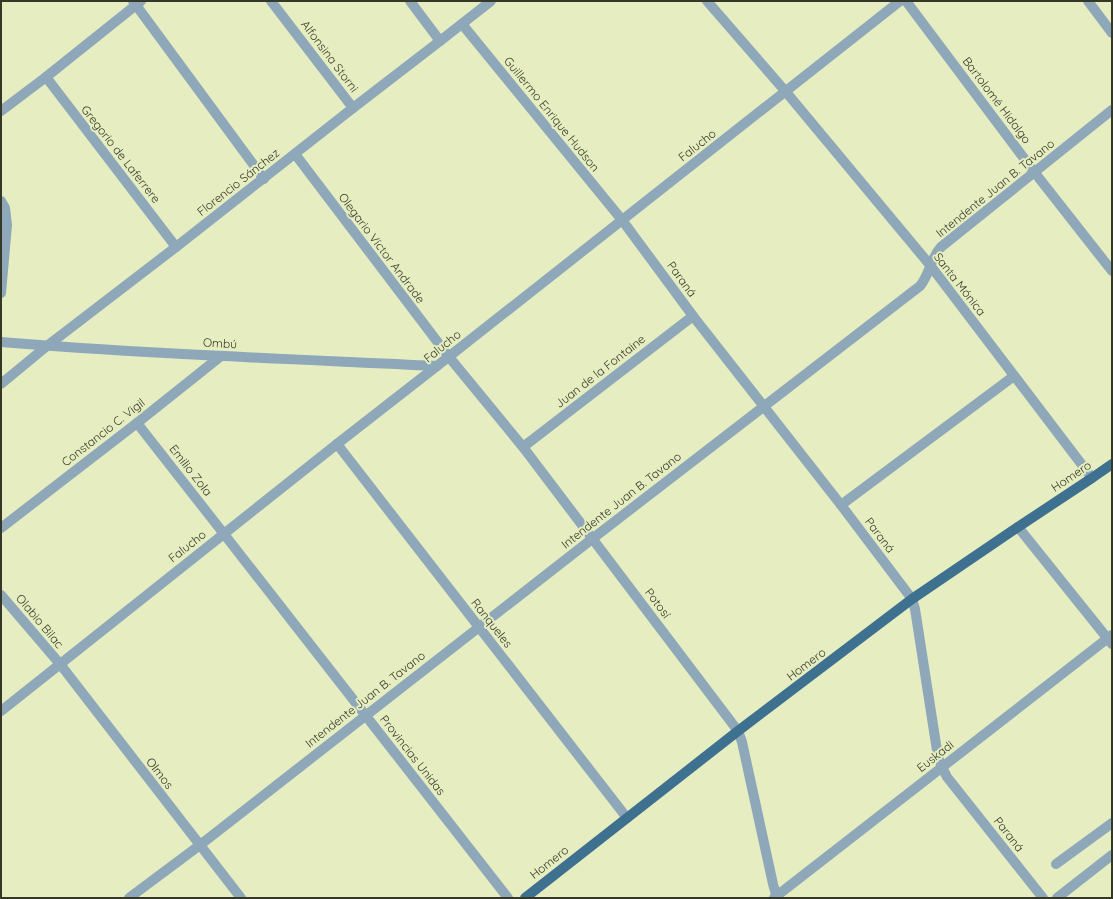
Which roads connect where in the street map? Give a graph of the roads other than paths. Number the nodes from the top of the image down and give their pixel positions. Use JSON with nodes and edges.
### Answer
{"nodes":[{"id":1,"x":271,"y":1,"type":"edge"},
{"id":2,"x":410,"y":1,"type":"edge"},
{"id":3,"x":491,"y":1,"type":"edge"},
{"id":4,"x":900,"y":1,"type":"edge"},
{"id":5,"x":906,"y":1,"type":"edge"},
{"id":6,"x":1088,"y":1,"type":"edge"},
{"id":7,"x":137,"y":2,"type":"edge"},
{"id":8,"x":708,"y":2,"type":"edge"},
{"id":9,"x":462,"y":24,"type":"junction"},
{"id":10,"x":1112,"y":33,"type":"edge"},
{"id":11,"x":440,"y":41,"type":"junction"},
{"id":12,"x":46,"y":77,"type":"junction"},
{"id":13,"x":786,"y":92,"type":"junction"},
{"id":14,"x":353,"y":108,"type":"junction"},
{"id":15,"x":1112,"y":110,"type":"edge"},
{"id":16,"x":1,"y":111,"type":"edge"},
{"id":17,"x":295,"y":154,"type":"junction"},
{"id":18,"x":1035,"y":173,"type":"junction"},
{"id":19,"x":264,"y":179,"type":"junction"},
{"id":20,"x":1,"y":201,"type":"edge"},
{"id":21,"x":622,"y":220,"type":"junction"},
{"id":22,"x":176,"y":247,"type":"junction"},
{"id":23,"x":930,"y":265,"type":"junction"},
{"id":24,"x":1112,"y":270,"type":"edge"},
{"id":25,"x":1,"y":292,"type":"edge"},
{"id":26,"x":693,"y":316,"type":"junction"},
{"id":27,"x":1,"y":342,"type":"edge"},
{"id":28,"x":47,"y":346,"type":"junction"},
{"id":29,"x":221,"y":356,"type":"junction"},
{"id":30,"x":449,"y":356,"type":"junction"},
{"id":31,"x":437,"y":366,"type":"junction"},
{"id":32,"x":1014,"y":376,"type":"junction"},
{"id":33,"x":1,"y":384,"type":"edge"},
{"id":34,"x":764,"y":406,"type":"junction"},
{"id":35,"x":137,"y":423,"type":"junction"},
{"id":36,"x":337,"y":444,"type":"junction"},
{"id":37,"x":523,"y":447,"type":"junction"},
{"id":38,"x":1112,"y":464,"type":"edge"},
{"id":39,"x":1092,"y":478,"type":"junction"},
{"id":40,"x":841,"y":505,"type":"junction"},
{"id":41,"x":1018,"y":527,"type":"junction"},
{"id":42,"x":1,"y":528,"type":"edge"},
{"id":43,"x":224,"y":534,"type":"junction"},
{"id":44,"x":592,"y":538,"type":"junction"},
{"id":45,"x":1,"y":595,"type":"edge"},
{"id":46,"x":912,"y":599,"type":"junction"},
{"id":47,"x":478,"y":627,"type":"junction"},
{"id":48,"x":1111,"y":639,"type":"edge"},
{"id":49,"x":60,"y":664,"type":"junction"},
{"id":50,"x":1,"y":711,"type":"edge"},
{"id":51,"x":365,"y":716,"type":"junction"},
{"id":52,"x":738,"y":731,"type":"junction"},
{"id":53,"x":942,"y":768,"type":"junction"},
{"id":54,"x":627,"y":818,"type":"junction"},
{"id":55,"x":1112,"y":824,"type":"edge"},
{"id":56,"x":200,"y":845,"type":"junction"},
{"id":57,"x":1112,"y":855,"type":"edge"},
{"id":58,"x":1056,"y":864,"type":"dead end"},
{"id":59,"x":129,"y":898,"type":"edge"},
{"id":60,"x":241,"y":898,"type":"edge"},
{"id":61,"x":508,"y":898,"type":"edge"},
{"id":62,"x":525,"y":898,"type":"edge"},
{"id":63,"x":776,"y":898,"type":"edge"},
{"id":64,"x":1042,"y":898,"type":"edge"},
{"id":65,"x":1057,"y":898,"type":"edge"}],
"edges":[{"from":1,"to":14,"type":"street","name":"Alfonsina Storni"},
{"from":2,"to":11,"type":"street"},
{"from":3,"to":9,"type":"street","name":"Florencio Sánchez"},
{"from":4,"to":13,"type":"street","name":"Falucho"},
{"from":5,"to":18,"type":"street","name":"Bartolomé Hidalgo"},
{"from":6,"to":10,"type":"street"},
{"from":7,"to":12,"type":"street"},
{"from":7,"to":19,"type":"street"},
{"from":8,"to":13,"type":"street","name":"Santa Mónica"},
{"from":9,"to":11,"type":"street","name":"Florencio Sánchez"},
{"from":9,"to":21,"type":"street","name":"Guillermo Enrique Hudson"},
{"from":11,"to":14,"type":"street","name":"Florencio Sánchez"},
{"from":12,"to":16,"type":"street"},
{"from":12,"to":22,"type":"street","name":"Gregorio de Laferrere"},
{"from":13,"to":21,"type":"street","name":"Falucho"},
{"from":13,"to":23,"type":"street","name":"Santa Mónica"},
{"from":14,"to":17,"type":"street","name":"Florencio Sánchez"},
{"from":15,"to":18,"type":"street","name":"Intendente Juan B. Tavano"},
{"from":17,"to":19,"type":"street","name":"Florencio Sánchez"},
{"from":17,"to":30,"type":"street","name":"Olegario Víctor Andrade"},
{"from":18,"to":23,"type":"street","name":"Intendente Juan B. Tavano"},
{"from":18,"to":24,"type":"street","name":"Bartolomé Hidalgo"},
{"from":19,"to":22,"type":"street","name":"Florencio Sánchez"},
{"from":20,"to":25,"type":"street"},
{"from":21,"to":26,"type":"street","name":"Paraná"},
{"from":21,"to":30,"type":"street","name":"Falucho"},
{"from":22,"to":28,"type":"street","name":"Florencio Sánchez"},
{"from":23,"to":32,"type":"street","name":"Santa Mónica"},
{"from":23,"to":34,"type":"street","name":"Intendente Juan B. Tavano"},
{"from":26,"to":34,"type":"street","name":"Paraná"},
{"from":26,"to":37,"type":"street","name":"Juan de la Fontaine"},
{"from":27,"to":28,"type":"street","name":"Ombú"},
{"from":28,"to":29,"type":"street","name":"Ombú"},
{"from":28,"to":33,"type":"street","name":"Florencio Sánchez"},
{"from":29,"to":31,"type":"street","name":"Ombú"},
{"from":29,"to":35,"type":"street","name":"Constancio C. Vigil"},
{"from":30,"to":31,"type":"street","name":"Falucho"},
{"from":30,"to":37,"type":"street","name":"Potosí"},
{"from":31,"to":36,"type":"street","name":"Falucho"},
{"from":32,"to":39,"type":"street","name":"Santa Mónica"},
{"from":32,"to":40,"type":"street"},
{"from":34,"to":40,"type":"street","name":"Paraná"},
{"from":34,"to":44,"type":"street","name":"Intendente Juan B. Tavano"},
{"from":35,"to":42,"type":"street","name":"Constancio C. Vigil"},
{"from":35,"to":43,"type":"street","name":"Emilio Zola"},
{"from":36,"to":43,"type":"street","name":"Falucho"},
{"from":36,"to":47,"type":"street","name":"Ranqueles"},
{"from":37,"to":44,"type":"street","name":"Potosí"},
{"from":38,"to":39,"type":"main road","name":"Homero"},
{"from":39,"to":41,"type":"main road","name":"Homero"},
{"from":40,"to":46,"type":"street","name":"Paraná"},
{"from":41,"to":46,"type":"main road","name":"Homero"},
{"from":41,"to":48,"type":"street"},
{"from":43,"to":49,"type":"street","name":"Falucho"},
{"from":43,"to":51,"type":"street","name":"Provincias Unidas"},
{"from":44,"to":47,"type":"street","name":"Intendente Juan B. Tavano"},
{"from":44,"to":52,"type":"street","name":"Potosí"},
{"from":45,"to":49,"type":"street","name":"Olabio Bilac"},
{"from":46,"to":52,"type":"main road","name":"Homero"},
{"from":46,"to":53,"type":"street","name":"Paraná"},
{"from":47,"to":51,"type":"street","name":"Intendente Juan B. Tavano"},
{"from":47,"to":54,"type":"street","name":"Ranqueles"},
{"from":48,"to":53,"type":"street","name":"Euskadi"},
{"from":49,"to":50,"type":"street","name":"Falucho"},
{"from":49,"to":56,"type":"street","name":"Olmos"},
{"from":51,"to":56,"type":"street","name":"Intendente Juan B. Tavano"},
{"from":51,"to":61,"type":"street","name":"Provincias Unidas"},
{"from":52,"to":54,"type":"main road","name":"Homero"},
{"from":52,"to":63,"type":"street","name":"Potosí"},
{"from":53,"to":63,"type":"street","name":"Euskadi"},
{"from":53,"to":64,"type":"street","name":"Paraná"},
{"from":54,"to":62,"type":"main road","name":"Homero"},
{"from":55,"to":58,"type":"street"},
{"from":56,"to":59,"type":"street","name":"Intendente Juan B. Tavano"},
{"from":56,"to":60,"type":"street","name":"Olmos"},
{"from":57,"to":65,"type":"street"}]}
